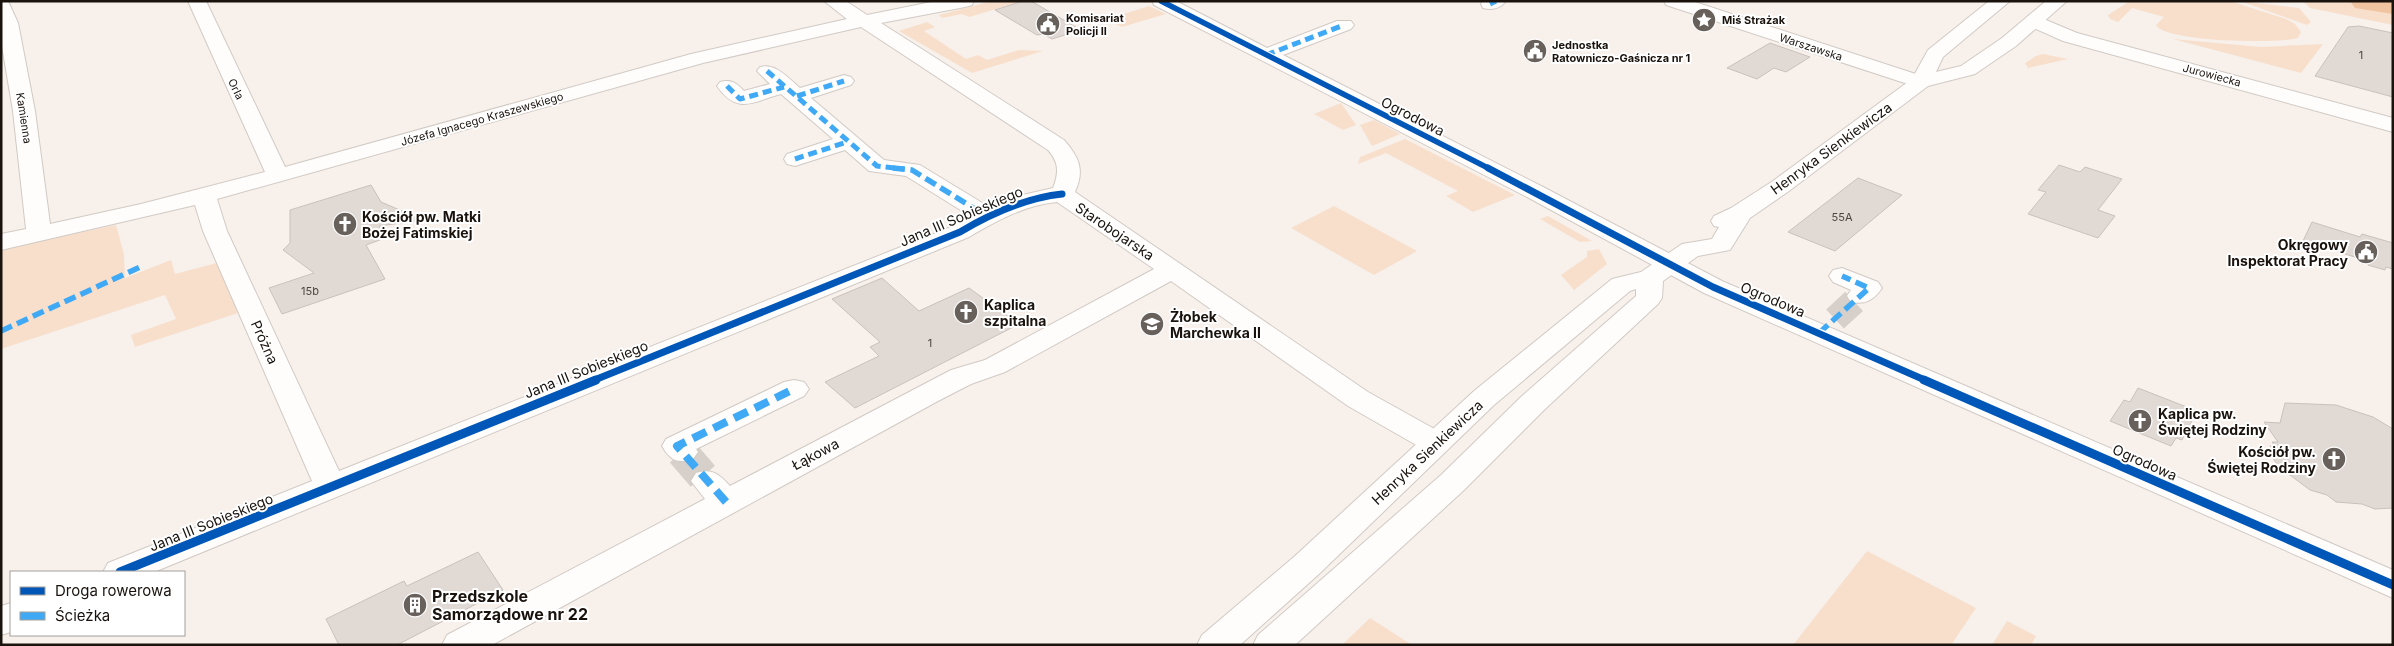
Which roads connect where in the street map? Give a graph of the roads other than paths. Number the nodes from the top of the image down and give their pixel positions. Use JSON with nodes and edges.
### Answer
{"nodes":[{"id":1,"x":197,"y":1,"type":"edge"},
{"id":2,"x":834,"y":1,"type":"edge"},
{"id":3,"x":965,"y":1,"type":"edge"},
{"id":4,"x":1161,"y":1,"type":"edge"},
{"id":5,"x":1673,"y":1,"type":"edge"},
{"id":6,"x":1,"y":4,"type":"edge"},
{"id":7,"x":2027,"y":7,"type":"edge"},
{"id":8,"x":868,"y":22,"type":"junction"},
{"id":9,"x":1340,"y":23,"type":"dead end"},
{"id":10,"x":1266,"y":55,"type":"junction"},
{"id":11,"x":767,"y":71,"type":"dead end"},
{"id":12,"x":844,"y":81,"type":"dead end"},
{"id":13,"x":1921,"y":82,"type":"junction"},
{"id":14,"x":2271,"y":85,"type":"junction"},
{"id":15,"x":727,"y":86,"type":"dead end"},
{"id":16,"x":790,"y":92,"type":"junction"},
{"id":17,"x":2393,"y":111,"type":"edge"},
{"id":18,"x":2393,"y":124,"type":"edge"},
{"id":19,"x":847,"y":142,"type":"junction"},
{"id":20,"x":795,"y":159,"type":"dead end"},
{"id":21,"x":278,"y":176,"type":"junction"},
{"id":22,"x":1062,"y":194,"type":"junction"},
{"id":23,"x":204,"y":196,"type":"junction"},
{"id":24,"x":981,"y":220,"type":"junction"},
{"id":25,"x":39,"y":234,"type":"junction"},
{"id":26,"x":1,"y":242,"type":"edge"},
{"id":27,"x":1172,"y":270,"type":"junction"},
{"id":28,"x":1660,"y":272,"type":"junction"},
{"id":29,"x":1842,"y":276,"type":"dead end"},
{"id":30,"x":1860,"y":296,"type":"dead end"},
{"id":31,"x":794,"y":389,"type":"dead end"},
{"id":32,"x":1436,"y":444,"type":"junction"},
{"id":33,"x":682,"y":452,"type":"dead end"},
{"id":34,"x":330,"y":486,"type":"junction"},
{"id":35,"x":1307,"y":565,"type":"junction"},
{"id":36,"x":122,"y":571,"type":"edge"},
{"id":37,"x":1336,"y":584,"type":"junction"},
{"id":38,"x":2393,"y":585,"type":"edge"},
{"id":39,"x":460,"y":645,"type":"edge"},
{"id":40,"x":1215,"y":645,"type":"edge"},
{"id":41,"x":1271,"y":645,"type":"edge"}],
"edges":[{"from":1,"to":21,"type":"street","name":"Orla"},
{"from":2,"to":8,"type":"street","name":"Starobojarska"},
{"from":3,"to":8,"type":"street","name":"Józefa Ignacego Kraszewskiego"},
{"from":4,"to":10,"type":"street","name":"Ogrodowa"},
{"from":5,"to":13,"type":"street","name":"Warszawska"},
{"from":6,"to":25,"type":"street","name":"Kamienna"},
{"from":7,"to":13,"type":"street","name":"Henryka Sienkiewicza"},
{"from":7,"to":13,"type":"street","name":"Henryka Sienkiewicza"},
{"from":7,"to":14,"type":"street","name":"Jurowiecka"},
{"from":8,"to":21,"type":"street","name":"Józefa Ignacego Kraszewskiego"},
{"from":8,"to":22,"type":"street","name":"Starobojarska"},
{"from":9,"to":10,"type":"street"},
{"from":10,"to":28,"type":"street","name":"Ogrodowa"},
{"from":11,"to":16,"type":"street"},
{"from":12,"to":16,"type":"street"},
{"from":13,"to":28,"type":"street","name":"Henryka Sienkiewicza"},
{"from":14,"to":17,"type":"street","name":"Jurowiecka"},
{"from":14,"to":18,"type":"street","name":"Jurowiecka"},
{"from":15,"to":16,"type":"street"},
{"from":16,"to":19,"type":"street"},
{"from":19,"to":20,"type":"street"},
{"from":19,"to":24,"type":"street"},
{"from":21,"to":23,"type":"street","name":"Józefa Ignacego Kraszewskiego"},
{"from":22,"to":24,"type":"street","name":"Jana III Sobieskiego"},
{"from":22,"to":27,"type":"street","name":"Starobojarska"},
{"from":23,"to":25,"type":"street","name":"Józefa Ignacego Kraszewskiego"},
{"from":23,"to":34,"type":"street","name":"Próżna"},
{"from":24,"to":34,"type":"street","name":"Jana III Sobieskiego"},
{"from":25,"to":26,"type":"street","name":"Józefa Ignacego Kraszewskiego"},
{"from":27,"to":32,"type":"street","name":"Starobojarska"},
{"from":27,"to":39,"type":"street","name":"Łąkowa"},
{"from":28,"to":32,"type":"street","name":"Henryka Sienkiewicza"},
{"from":28,"to":37,"type":"street"},
{"from":28,"to":38,"type":"street","name":"Ogrodowa"},
{"from":29,"to":30,"type":"street"},
{"from":31,"to":33,"type":"street"},
{"from":32,"to":35,"type":"street","name":"Henryka Sienkiewicza"},
{"from":34,"to":36,"type":"street","name":"Jana III Sobieskiego"},
{"from":35,"to":37,"type":"street"},
{"from":35,"to":40,"type":"street","name":"Henryka Sienkiewicza"},
{"from":37,"to":41,"type":"street"}]}
